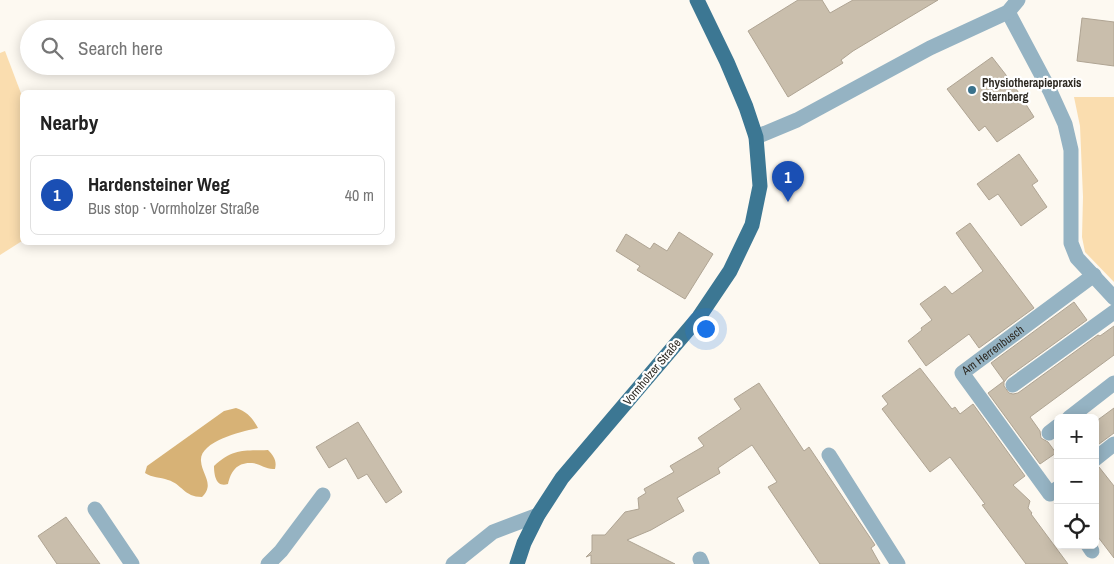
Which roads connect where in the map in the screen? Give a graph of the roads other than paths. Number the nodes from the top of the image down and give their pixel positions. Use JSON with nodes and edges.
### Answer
{"nodes":[{"id":1,"x":697,"y":0,"type":"edge"},
{"id":2,"x":1012,"y":4,"type":"edge"},
{"id":3,"x":756,"y":137,"type":"junction"},
{"id":4,"x":1094,"y":275,"type":"junction"},
{"id":5,"x":1114,"y":298,"type":"edge"},
{"id":6,"x":1114,"y":312,"type":"edge"},
{"id":7,"x":1114,"y":383,"type":"edge"},
{"id":8,"x":1013,"y":385,"type":"dead end"},
{"id":9,"x":1073,"y":414,"type":"edge"},
{"id":10,"x":1114,"y":444,"type":"edge"},
{"id":11,"x":830,"y":455,"type":"dead end"},
{"id":12,"x":1099,"y":456,"type":"edge"},
{"id":13,"x":323,"y":495,"type":"dead end"},
{"id":14,"x":1054,"y":495,"type":"edge"},
{"id":15,"x":95,"y":509,"type":"dead end"},
{"id":16,"x":538,"y":515,"type":"junction"},
{"id":17,"x":132,"y":564,"type":"edge"},
{"id":18,"x":268,"y":564,"type":"edge"},
{"id":19,"x":453,"y":564,"type":"edge"},
{"id":20,"x":517,"y":564,"type":"edge"},
{"id":21,"x":898,"y":564,"type":"edge"}],
"edges":[{"from":1,"to":3,"type":"main road","name":"Vormholzer Straße"},
{"from":2,"to":3,"type":"street"},
{"from":2,"to":4,"type":"street"},
{"from":3,"to":16,"type":"main road","name":"Vormholzer Straße"},
{"from":4,"to":5,"type":"street"},
{"from":4,"to":14,"type":"street","name":"Am Herrenbusch"},
{"from":6,"to":8,"type":"street"},
{"from":7,"to":9,"type":"street"},
{"from":10,"to":12,"type":"street"},
{"from":11,"to":21,"type":"street"},
{"from":13,"to":18,"type":"street"},
{"from":15,"to":17,"type":"street"},
{"from":16,"to":19,"type":"street"},
{"from":16,"to":20,"type":"main road","name":"Vormholzer Straße"}]}
